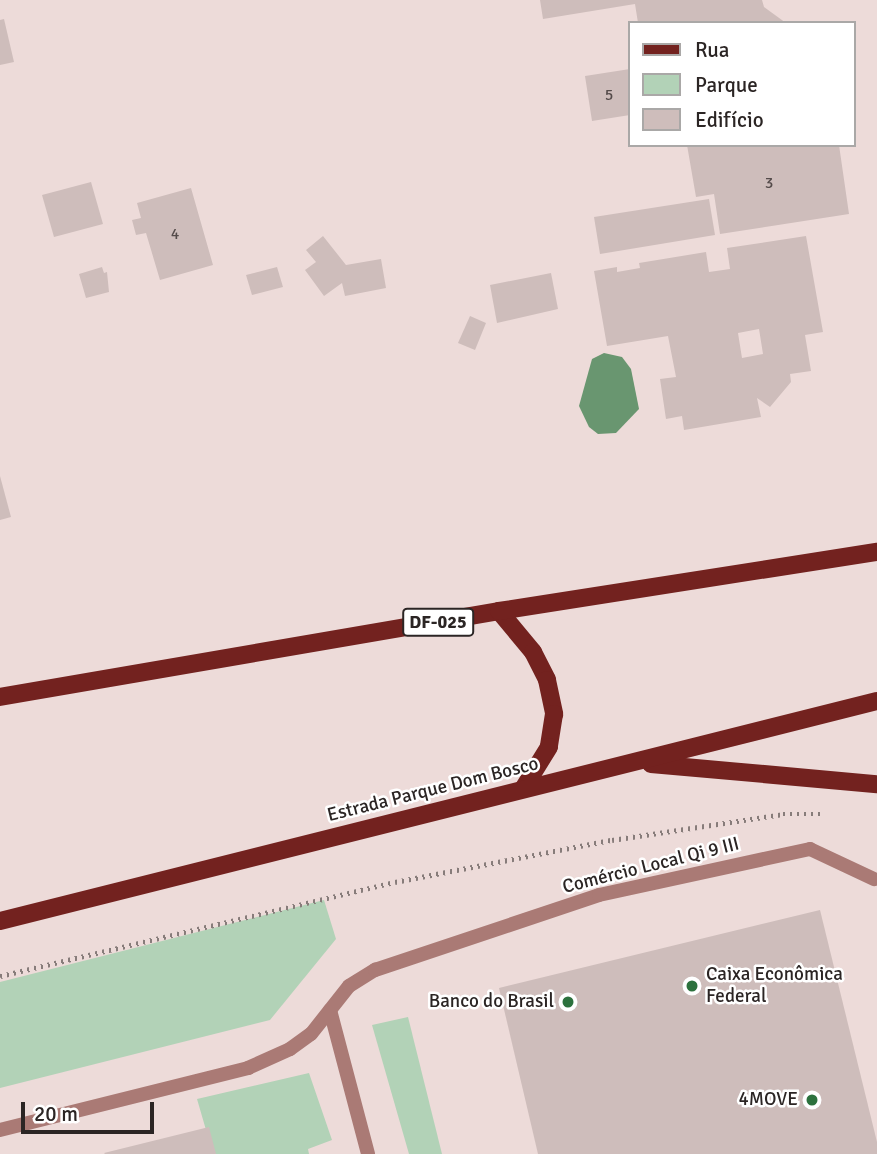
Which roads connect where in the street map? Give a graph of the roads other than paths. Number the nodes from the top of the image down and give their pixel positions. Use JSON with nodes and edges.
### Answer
{"nodes":[{"id":1,"x":877,"y":552,"type":"edge"},
{"id":2,"x":499,"y":611,"type":"junction"},
{"id":3,"x":0,"y":697,"type":"edge"},
{"id":4,"x":877,"y":701,"type":"edge"},
{"id":5,"x":637,"y":762,"type":"junction"},
{"id":6,"x":877,"y":784,"type":"edge"},
{"id":7,"x":523,"y":789,"type":"junction"},
{"id":8,"x":874,"y":878,"type":"dead end"},
{"id":9,"x":0,"y":921,"type":"edge"},
{"id":10,"x":330,"y":1010,"type":"junction"},
{"id":11,"x":0,"y":1130,"type":"edge"},
{"id":12,"x":368,"y":1154,"type":"edge"}],
"edges":[{"from":1,"to":2,"type":"main road","number":"DF-025"},
{"from":2,"to":3,"type":"main road","number":"DF-025"},
{"from":2,"to":7,"type":"main road"},
{"from":4,"to":5,"type":"main road","name":"Estrada Parque Dom Bosco"},
{"from":5,"to":6,"type":"main road"},
{"from":5,"to":7,"type":"main road","name":"Estrada Parque Dom Bosco"},
{"from":7,"to":9,"type":"main road","name":"Estrada Parque Dom Bosco"},
{"from":8,"to":10,"type":"lane","name":"Comércio Local Qi 9 III"},
{"from":10,"to":11,"type":"lane","name":"Comércio Local Qi 9 III"},
{"from":10,"to":12,"type":"lane"}]}
